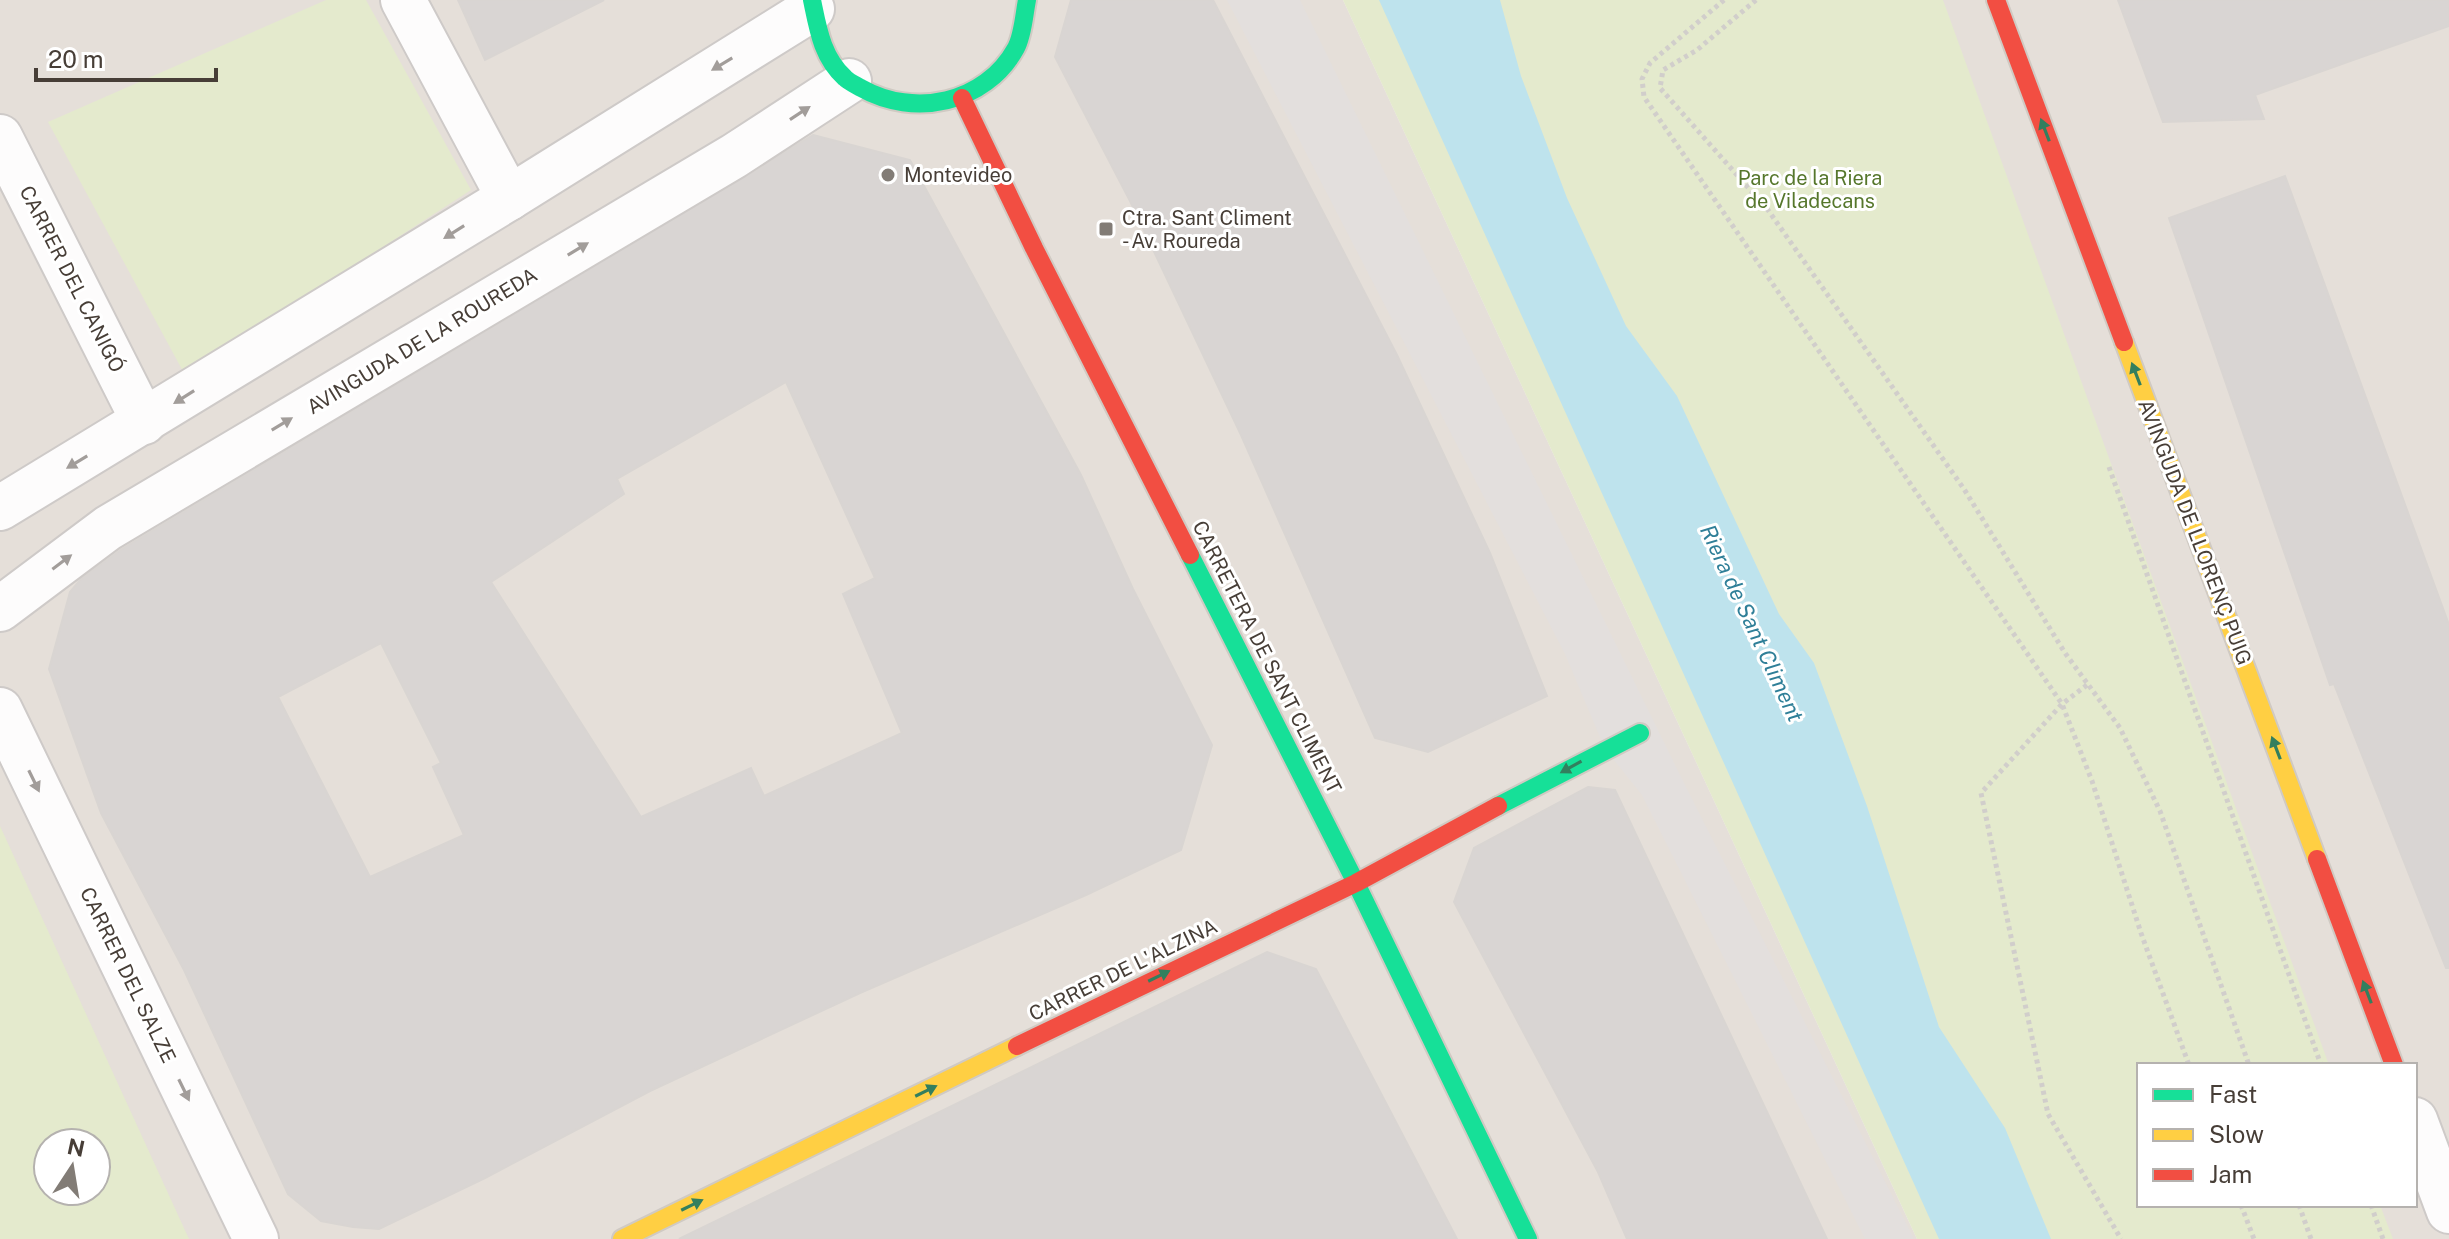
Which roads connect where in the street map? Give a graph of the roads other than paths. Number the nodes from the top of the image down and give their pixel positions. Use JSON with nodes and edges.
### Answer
{"nodes":[{"id":1,"x":403,"y":0,"type":"edge"},
{"id":2,"x":1027,"y":0,"type":"edge"},
{"id":3,"x":1996,"y":0,"type":"edge"},
{"id":4,"x":812,"y":4,"type":"edge"},
{"id":5,"x":849,"y":81,"type":"junction"},
{"id":6,"x":962,"y":98,"type":"junction"},
{"id":7,"x":0,"y":137,"type":"edge"},
{"id":8,"x":509,"y":198,"type":"junction"},
{"id":9,"x":144,"y":422,"type":"junction"},
{"id":10,"x":0,"y":508,"type":"edge"},
{"id":11,"x":0,"y":609,"type":"edge"},
{"id":12,"x":0,"y":710,"type":"edge"},
{"id":13,"x":1640,"y":733,"type":"dead end"},
{"id":14,"x":1356,"y":883,"type":"junction"},
{"id":15,"x":2393,"y":1063,"type":"edge"},
{"id":16,"x":2417,"y":1125,"type":"edge"},
{"id":17,"x":2449,"y":1211,"type":"edge"},
{"id":18,"x":256,"y":1239,"type":"edge"},
{"id":19,"x":622,"y":1239,"type":"edge"},
{"id":20,"x":1528,"y":1239,"type":"edge"}],
"edges":[{"from":1,"to":8,"type":"street"},
{"from":2,"to":6,"type":"street"},
{"from":15,"to":3,"type":"street","name":"AVINGUDA DE LLORENÇ PUIG","one_way":true},
{"from":4,"to":5,"type":"street"},
{"from":4,"to":8,"type":"street","one_way":true},
{"from":5,"to":6,"type":"street"},
{"from":11,"to":5,"type":"street","name":"AVINGUDA DE LA ROUREDA","one_way":true},
{"from":6,"to":14,"type":"street","name":"CARRETERA DE SANT CLIMENT"},
{"from":7,"to":9,"type":"street","name":"CARRER DEL CANIGÓ"},
{"from":8,"to":9,"type":"street","one_way":true},
{"from":9,"to":10,"type":"street","one_way":true},
{"from":12,"to":18,"type":"street","name":"CARRER DEL SALZE","one_way":true},
{"from":13,"to":14,"type":"street","name":"CARRER DE L'ALZINA","one_way":true},
{"from":19,"to":14,"type":"street","name":"CARRER DE L'ALZINA","one_way":true},
{"from":14,"to":20,"type":"street","name":"CARRETERA DE SANT CLIMENT"},
{"from":16,"to":17,"type":"street"}]}
